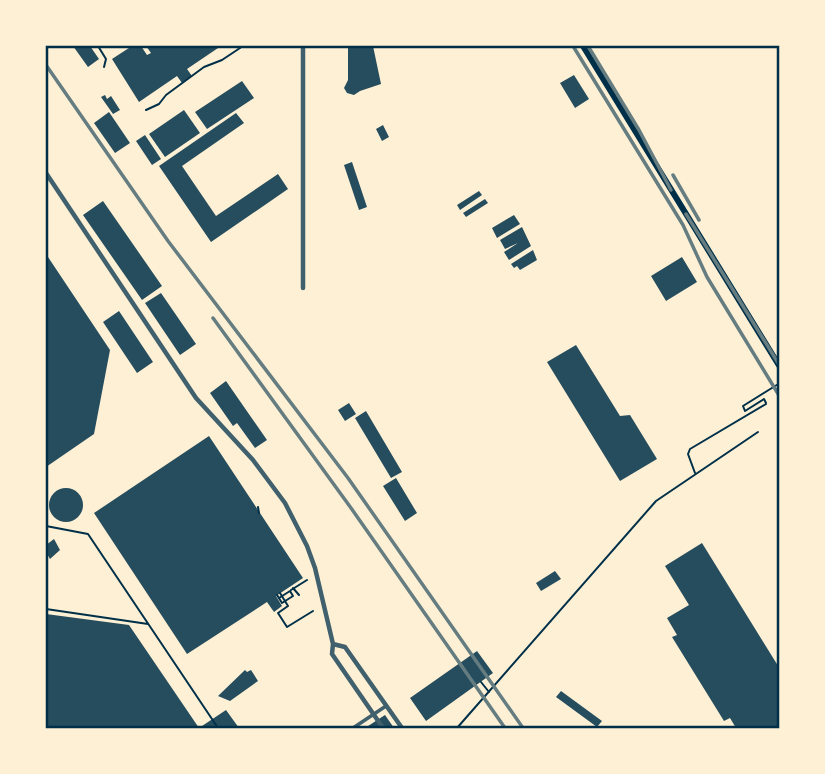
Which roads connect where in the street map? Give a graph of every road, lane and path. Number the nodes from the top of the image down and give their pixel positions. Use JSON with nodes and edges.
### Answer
{"nodes":[{"id":1,"x":98,"y":46,"type":"edge"},
{"id":2,"x":243,"y":46,"type":"edge"},
{"id":3,"x":303,"y":46,"type":"edge"},
{"id":4,"x":583,"y":46,"type":"edge"},
{"id":5,"x":104,"y":66,"type":"dead end"},
{"id":6,"x":146,"y":110,"type":"dead end"},
{"id":7,"x":46,"y":173,"type":"edge"},
{"id":8,"x":303,"y":288,"type":"dead end"},
{"id":9,"x":779,"y":367,"type":"edge"},
{"id":10,"x":779,"y":383,"type":"edge"},
{"id":11,"x":758,"y":432,"type":"dead end"},
{"id":12,"x":696,"y":474,"type":"junction"},
{"id":13,"x":257,"y":507,"type":"dead end"},
{"id":14,"x":259,"y":513,"type":"dead end"},
{"id":15,"x":46,"y":526,"type":"edge"},
{"id":16,"x":305,"y":581,"type":"dead end"},
{"id":17,"x":279,"y":595,"type":"junction"},
{"id":18,"x":299,"y":595,"type":"dead end"},
{"id":19,"x":46,"y":609,"type":"edge"},
{"id":20,"x":313,"y":611,"type":"dead end"},
{"id":21,"x":148,"y":624,"type":"junction"},
{"id":22,"x":333,"y":644,"type":"junction"},
{"id":23,"x":481,"y":682,"type":"dead end"},
{"id":24,"x":489,"y":693,"type":"junction"},
{"id":25,"x":386,"y":706,"type":"junction"},
{"id":26,"x":373,"y":715,"type":"junction"},
{"id":27,"x":218,"y":729,"type":"edge"},
{"id":28,"x":353,"y":729,"type":"edge"},
{"id":29,"x":383,"y":729,"type":"edge"},
{"id":30,"x":402,"y":729,"type":"edge"},
{"id":31,"x":457,"y":729,"type":"edge"}],
"edges":[{"from":1,"to":5,"type":"path"},
{"from":2,"to":6,"type":"path"},
{"from":3,"to":8,"type":"street"},
{"from":4,"to":9,"type":"main road"},
{"from":7,"to":22,"type":"street"},
{"from":10,"to":12,"type":"path"},
{"from":11,"to":12,"type":"path"},
{"from":12,"to":24,"type":"path"},
{"from":13,"to":14,"type":"path"},
{"from":15,"to":21,"type":"path"},
{"from":16,"to":17,"type":"path"},
{"from":17,"to":18,"type":"path"},
{"from":17,"to":20,"type":"path"},
{"from":19,"to":21,"type":"path"},
{"from":21,"to":27,"type":"path"},
{"from":22,"to":25,"type":"street"},
{"from":22,"to":26,"type":"street"},
{"from":23,"to":24,"type":"path"},
{"from":24,"to":31,"type":"path"},
{"from":25,"to":26,"type":"street"},
{"from":25,"to":30,"type":"street"},
{"from":26,"to":28,"type":"street"},
{"from":26,"to":29,"type":"street"}]}
